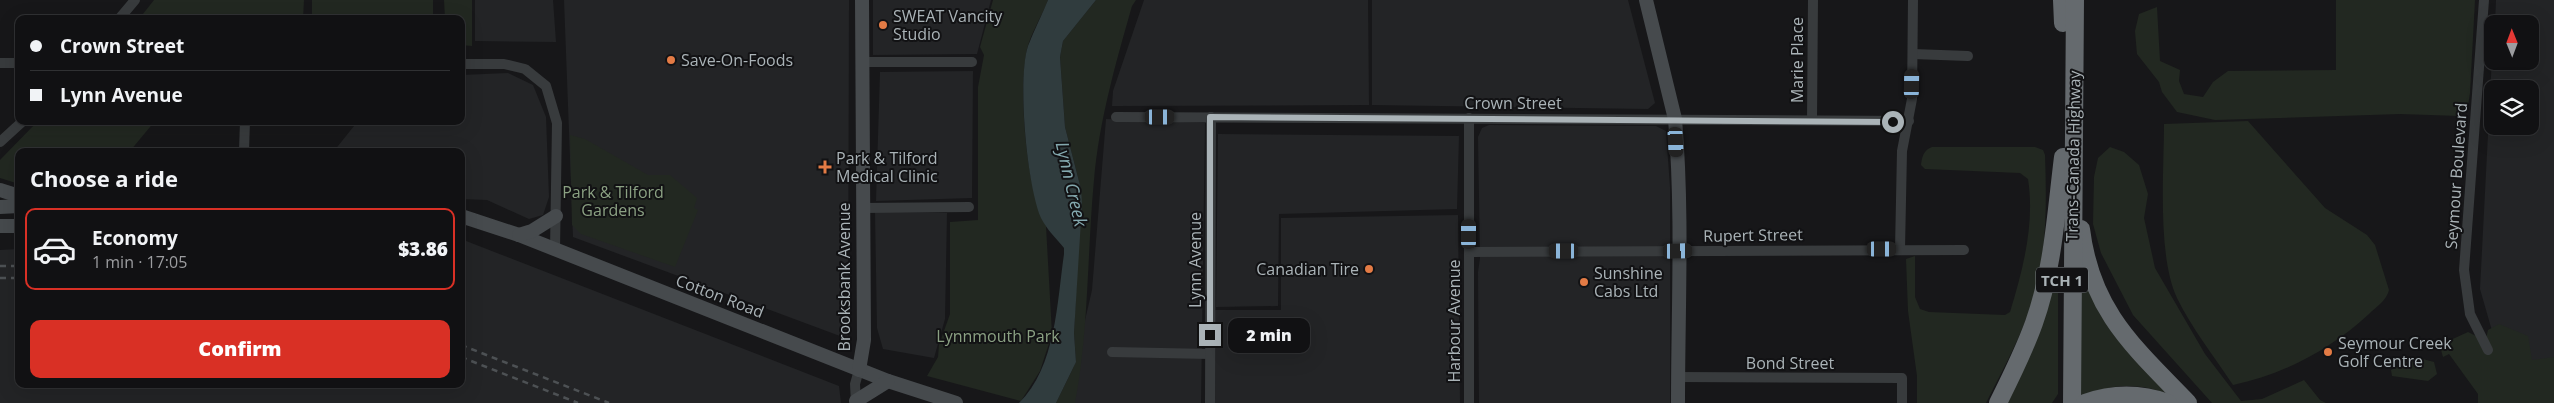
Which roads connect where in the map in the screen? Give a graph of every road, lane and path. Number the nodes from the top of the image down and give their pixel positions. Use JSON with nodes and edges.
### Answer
{"nodes":[{"id":1,"x":135,"y":0,"type":"edge"},
{"id":2,"x":862,"y":0,"type":"edge"},
{"id":3,"x":1646,"y":0,"type":"edge"},
{"id":4,"x":1813,"y":0,"type":"edge"},
{"id":5,"x":1913,"y":0,"type":"edge"},
{"id":6,"x":2062,"y":0,"type":"edge"},
{"id":7,"x":2076,"y":0,"type":"edge"},
{"id":8,"x":2484,"y":0,"type":"edge"},
{"id":9,"x":122,"y":15,"type":"edge"},
{"id":10,"x":2069,"y":23,"type":"junction"},
{"id":11,"x":1913,"y":54,"type":"junction"},
{"id":12,"x":1968,"y":56,"type":"dead end"},
{"id":13,"x":862,"y":62,"type":"junction"},
{"id":14,"x":972,"y":62,"type":"dead end"},
{"id":15,"x":0,"y":63,"type":"edge"},
{"id":16,"x":15,"y":63,"type":"edge"},
{"id":17,"x":465,"y":64,"type":"edge"},
{"id":18,"x":1116,"y":117,"type":"dead end"},
{"id":19,"x":1210,"y":117,"type":"junction"},
{"id":20,"x":1469,"y":118,"type":"junction"},
{"id":21,"x":1675,"y":119,"type":"junction"},
{"id":22,"x":1812,"y":120,"type":"junction"},
{"id":23,"x":1909,"y":121,"type":"junction"},
{"id":24,"x":19,"y":125,"type":"edge"},
{"id":25,"x":245,"y":125,"type":"edge"},
{"id":26,"x":0,"y":142,"type":"edge"},
{"id":27,"x":244,"y":148,"type":"edge"},
{"id":28,"x":2068,"y":158,"type":"junction"},
{"id":29,"x":0,"y":190,"type":"edge"},
{"id":30,"x":15,"y":195,"type":"edge"},
{"id":31,"x":15,"y":206,"type":"edge"},
{"id":32,"x":0,"y":207,"type":"edge"},
{"id":33,"x":969,"y":207,"type":"dead end"},
{"id":34,"x":862,"y":208,"type":"junction"},
{"id":35,"x":556,"y":216,"type":"junction"},
{"id":36,"x":465,"y":220,"type":"edge"},
{"id":37,"x":0,"y":226,"type":"edge"},
{"id":38,"x":15,"y":226,"type":"edge"},
{"id":39,"x":519,"y":235,"type":"junction"},
{"id":40,"x":1900,"y":249,"type":"junction"},
{"id":41,"x":555,"y":250,"type":"junction"},
{"id":42,"x":1964,"y":250,"type":"dead end"},
{"id":43,"x":1678,"y":251,"type":"junction"},
{"id":44,"x":1469,"y":252,"type":"junction"},
{"id":45,"x":2488,"y":350,"type":"dead end"},
{"id":46,"x":1112,"y":352,"type":"dead end"},
{"id":47,"x":1210,"y":354,"type":"junction"},
{"id":48,"x":859,"y":370,"type":"junction"},
{"id":49,"x":1678,"y":377,"type":"junction"},
{"id":50,"x":888,"y":381,"type":"junction"},
{"id":51,"x":2092,"y":400,"type":"edge"},
{"id":52,"x":856,"y":402,"type":"edge"},
{"id":53,"x":956,"y":403,"type":"edge"},
{"id":54,"x":1210,"y":403,"type":"edge"},
{"id":55,"x":1470,"y":403,"type":"edge"},
{"id":56,"x":1678,"y":403,"type":"edge"},
{"id":57,"x":1902,"y":403,"type":"edge"},
{"id":58,"x":1998,"y":403,"type":"edge"},
{"id":59,"x":2061,"y":403,"type":"edge"},
{"id":60,"x":2072,"y":403,"type":"edge"},
{"id":61,"x":2168,"y":403,"type":"edge"},
{"id":62,"x":2188,"y":403,"type":"edge"}],
"edges":[{"from":1,"to":9,"type":"street"},
{"from":2,"to":13,"type":"main road","name":"Brooksbank Avenue"},
{"from":3,"to":21,"type":"main road"},
{"from":4,"to":22,"type":"street","name":"Marie Place"},
{"from":5,"to":11,"type":"street"},
{"from":6,"to":10,"type":"highway"},
{"from":7,"to":10,"type":"highway"},
{"from":8,"to":45,"type":"street","name":"Seymour Boulevard"},
{"from":10,"to":28,"type":"highway","name":"Trans-Canada Highway","number":"TCH 1"},
{"from":11,"to":12,"type":"street"},
{"from":11,"to":23,"type":"street"},
{"from":13,"to":14,"type":"street"},
{"from":13,"to":34,"type":"main road","name":"Brooksbank Avenue"},
{"from":15,"to":16,"type":"street"},
{"from":17,"to":35,"type":"street"},
{"from":18,"to":19,"type":"street","name":"Crown Street"},
{"from":19,"to":20,"type":"street","name":"Crown Street"},
{"from":19,"to":47,"type":"street","name":"Lynn Avenue"},
{"from":20,"to":21,"type":"street","name":"Crown Street"},
{"from":20,"to":44,"type":"street","name":"Harbour Avenue"},
{"from":21,"to":22,"type":"street","name":"Crown Street"},
{"from":21,"to":43,"type":"main road"},
{"from":22,"to":23,"type":"street","name":"Crown Street"},
{"from":23,"to":40,"type":"street"},
{"from":24,"to":26,"type":"street"},
{"from":25,"to":27,"type":"street"},
{"from":28,"to":58,"type":"highway"},
{"from":28,"to":59,"type":"highway","name":"Trans-Canada Highway","number":"TCH 1"},
{"from":28,"to":60,"type":"highway","name":"Trans-Canada Highway","number":"TCH 1"},
{"from":28,"to":62,"type":"highway"},
{"from":29,"to":30,"type":"main road"},
{"from":31,"to":32,"type":"main road"},
{"from":33,"to":34,"type":"street"},
{"from":34,"to":48,"type":"main road","name":"Brooksbank Avenue"},
{"from":35,"to":39,"type":"main road"},
{"from":35,"to":41,"type":"street"},
{"from":36,"to":39,"type":"main road","name":"Cotton Road"},
{"from":37,"to":38,"type":"main road"},
{"from":39,"to":41,"type":"main road","name":"Cotton Road"},
{"from":40,"to":42,"type":"street","name":"Rupert Street"},
{"from":40,"to":43,"type":"street","name":"Rupert Street"},
{"from":41,"to":48,"type":"main road","name":"Cotton Road"},
{"from":43,"to":44,"type":"street","name":"Rupert Street"},
{"from":43,"to":49,"type":"main road"},
{"from":44,"to":55,"type":"street","name":"Harbour Avenue"},
{"from":46,"to":47,"type":"street"},
{"from":47,"to":54,"type":"street","name":"Lynn Avenue"},
{"from":48,"to":50,"type":"main road","name":"Cotton Road"},
{"from":48,"to":52,"type":"street","name":"Brooksbank Avenue"},
{"from":49,"to":56,"type":"main road"},
{"from":49,"to":57,"type":"street","name":"Bond Street"},
{"from":50,"to":52,"type":"main road"},
{"from":50,"to":53,"type":"main road","name":"Cotton Road"},
{"from":51,"to":61,"type":"highway"}]}
